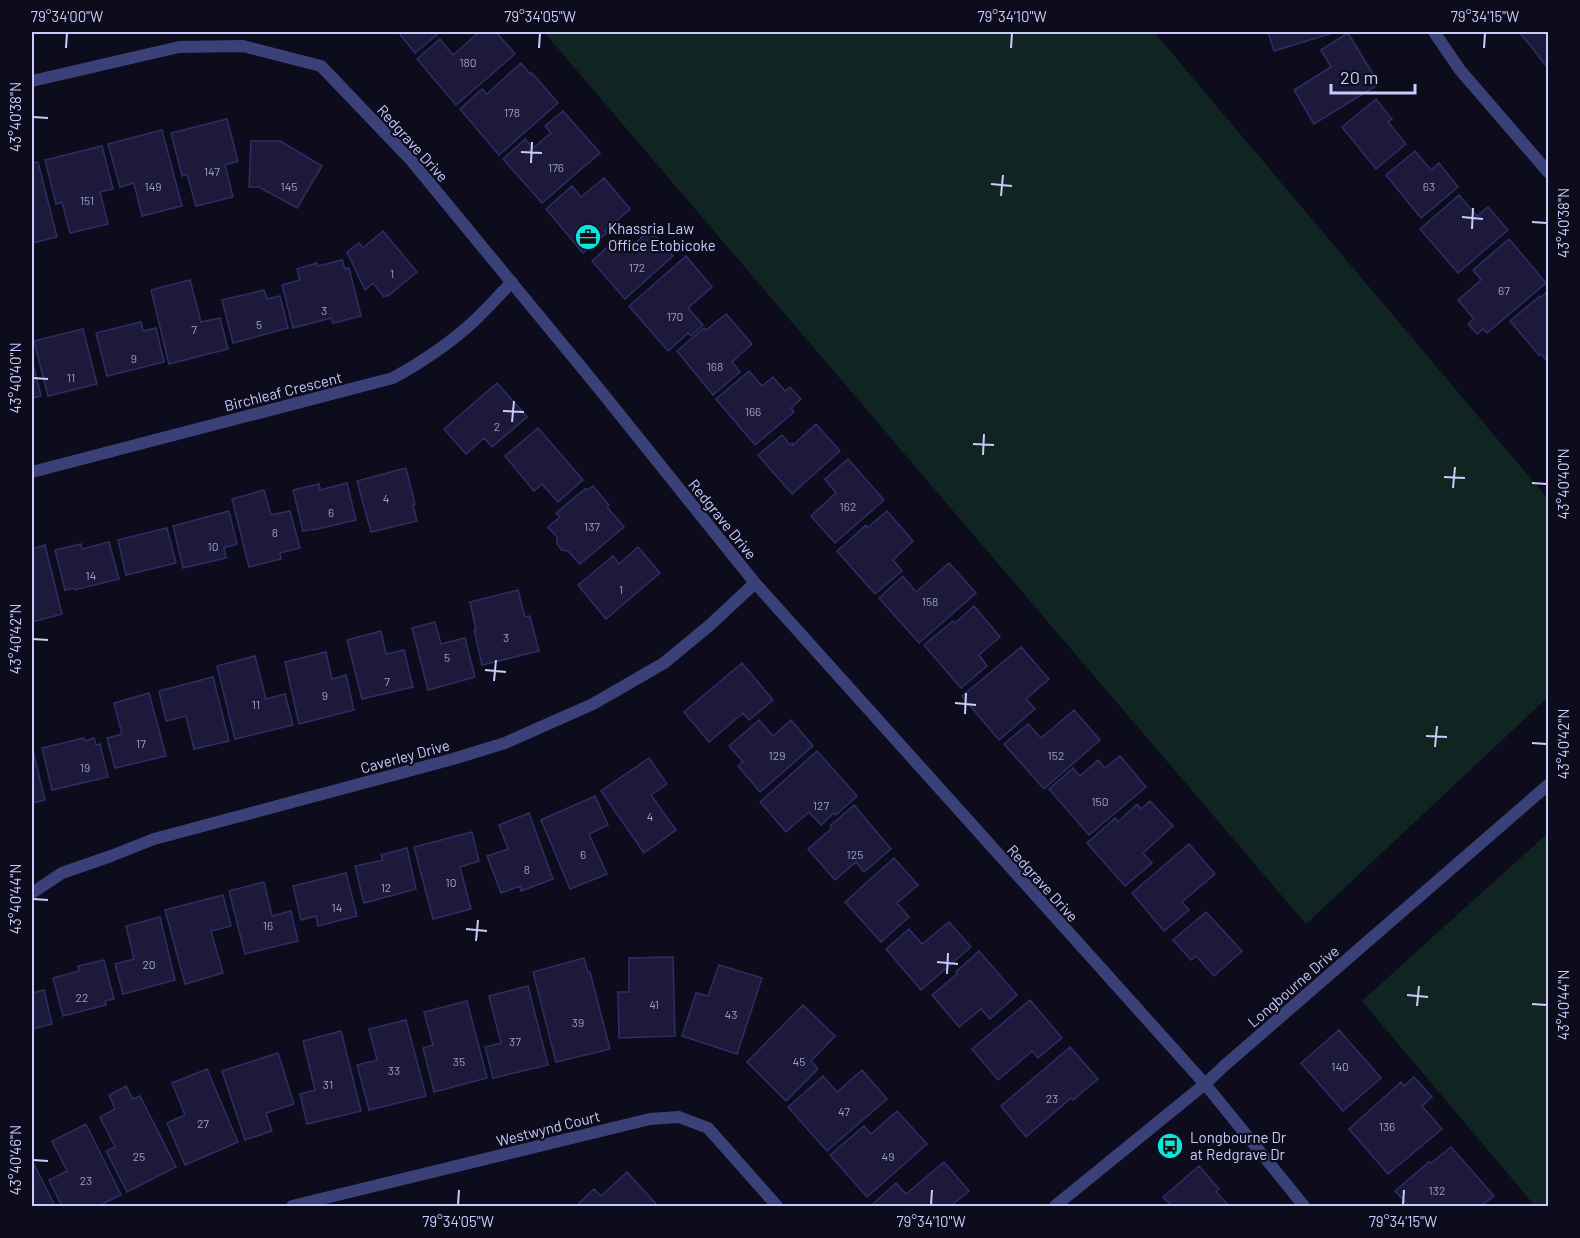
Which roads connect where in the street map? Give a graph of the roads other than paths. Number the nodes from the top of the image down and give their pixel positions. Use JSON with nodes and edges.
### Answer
{"nodes":[{"id":1,"x":1434,"y":32,"type":"edge"},
{"id":2,"x":32,"y":81,"type":"edge"},
{"id":3,"x":1548,"y":171,"type":"edge"},
{"id":4,"x":512,"y":282,"type":"junction"},
{"id":5,"x":32,"y":472,"type":"edge"},
{"id":6,"x":755,"y":583,"type":"junction"},
{"id":7,"x":1548,"y":785,"type":"edge"},
{"id":8,"x":32,"y":893,"type":"edge"},
{"id":9,"x":1205,"y":1084,"type":"junction"},
{"id":10,"x":292,"y":1206,"type":"edge"},
{"id":11,"x":777,"y":1206,"type":"edge"},
{"id":12,"x":1055,"y":1206,"type":"edge"},
{"id":13,"x":1304,"y":1206,"type":"edge"}],
"edges":[{"from":1,"to":3,"type":"street"},
{"from":2,"to":4,"type":"street","name":"Redgrave Drive"},
{"from":4,"to":5,"type":"street","name":"Birchleaf Crescent"},
{"from":4,"to":6,"type":"street","name":"Redgrave Drive"},
{"from":6,"to":8,"type":"street","name":"Caverley Drive"},
{"from":6,"to":9,"type":"street","name":"Redgrave Drive"},
{"from":7,"to":9,"type":"street","name":"Longbourne Drive"},
{"from":9,"to":12,"type":"street","name":"Longbourne Drive"},
{"from":9,"to":13,"type":"street","name":"Redgrave Drive"},
{"from":10,"to":11,"type":"street","name":"Westwynd Court"}]}
